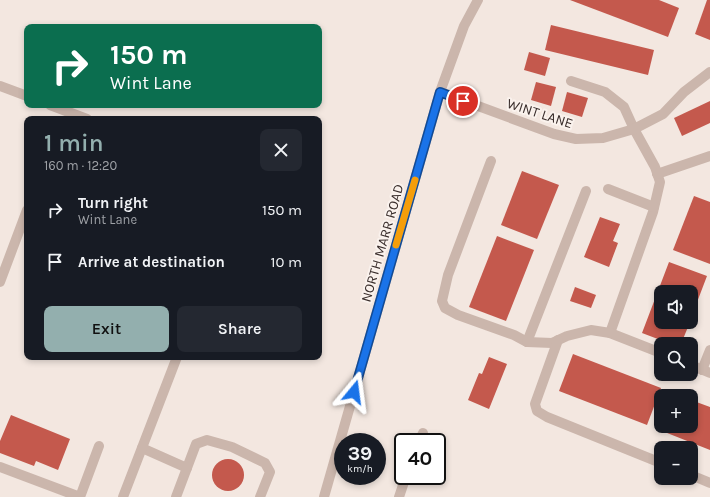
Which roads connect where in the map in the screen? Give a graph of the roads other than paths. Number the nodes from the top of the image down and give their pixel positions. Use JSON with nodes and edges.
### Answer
{"nodes":[{"id":1,"x":478,"y":0,"type":"edge"},
{"id":2,"x":710,"y":72,"type":"edge"},
{"id":3,"x":571,"y":81,"type":"dead end"},
{"id":4,"x":0,"y":86,"type":"edge"},
{"id":5,"x":440,"y":92,"type":"junction"},
{"id":6,"x":24,"y":95,"type":"edge"},
{"id":7,"x":54,"y":108,"type":"edge"},
{"id":8,"x":63,"y":115,"type":"edge"},
{"id":9,"x":634,"y":129,"type":"junction"},
{"id":10,"x":710,"y":156,"type":"edge"},
{"id":11,"x":491,"y":161,"type":"dead end"},
{"id":12,"x":657,"y":174,"type":"junction"},
{"id":13,"x":608,"y":189,"type":"dead end"},
{"id":14,"x":586,"y":191,"type":"dead end"},
{"id":15,"x":654,"y":207,"type":"junction"},
{"id":16,"x":24,"y":218,"type":"edge"},
{"id":17,"x":0,"y":282,"type":"edge"},
{"id":18,"x":610,"y":333,"type":"junction"},
{"id":19,"x":558,"y":340,"type":"junction"},
{"id":20,"x":527,"y":342,"type":"junction"},
{"id":21,"x":654,"y":350,"type":"edge"},
{"id":22,"x":710,"y":350,"type":"edge"},
{"id":23,"x":176,"y":360,"type":"edge"},
{"id":24,"x":706,"y":371,"type":"edge"},
{"id":25,"x":99,"y":446,"type":"dead end"},
{"id":26,"x":142,"y":448,"type":"junction"},
{"id":27,"x":654,"y":460,"type":"edge"},
{"id":28,"x":0,"y":467,"type":"edge"},
{"id":29,"x":187,"y":468,"type":"junction"},
{"id":30,"x":698,"y":478,"type":"edge"},
{"id":31,"x":710,"y":483,"type":"edge"},
{"id":32,"x":403,"y":485,"type":"edge"},
{"id":33,"x":123,"y":497,"type":"edge"},
{"id":34,"x":176,"y":497,"type":"edge"},
{"id":35,"x":260,"y":497,"type":"edge"},
{"id":36,"x":324,"y":497,"type":"edge"},
{"id":37,"x":399,"y":497,"type":"edge"}],
"edges":[{"from":1,"to":5,"type":"street","name":"NORTH MARR ROAD"},
{"from":2,"to":9,"type":"street","name":"WINT LANE"},
{"from":3,"to":9,"type":"street"},
{"from":4,"to":6,"type":"street"},
{"from":5,"to":9,"type":"street","name":"WINT LANE"},
{"from":5,"to":36,"type":"street","name":"NORTH MARR ROAD"},
{"from":7,"to":8,"type":"street"},
{"from":9,"to":12,"type":"street"},
{"from":10,"to":12,"type":"street"},
{"from":11,"to":20,"type":"street"},
{"from":12,"to":15,"type":"street"},
{"from":13,"to":15,"type":"street"},
{"from":14,"to":20,"type":"street"},
{"from":15,"to":18,"type":"street"},
{"from":16,"to":17,"type":"street"},
{"from":18,"to":19,"type":"street"},
{"from":18,"to":21,"type":"street"},
{"from":19,"to":20,"type":"street"},
{"from":19,"to":27,"type":"street"},
{"from":22,"to":24,"type":"street"},
{"from":23,"to":26,"type":"street"},
{"from":25,"to":28,"type":"street"},
{"from":26,"to":29,"type":"street"},
{"from":26,"to":33,"type":"street"},
{"from":29,"to":34,"type":"street"},
{"from":29,"to":35,"type":"street"},
{"from":30,"to":31,"type":"street"},
{"from":32,"to":37,"type":"street"}]}
